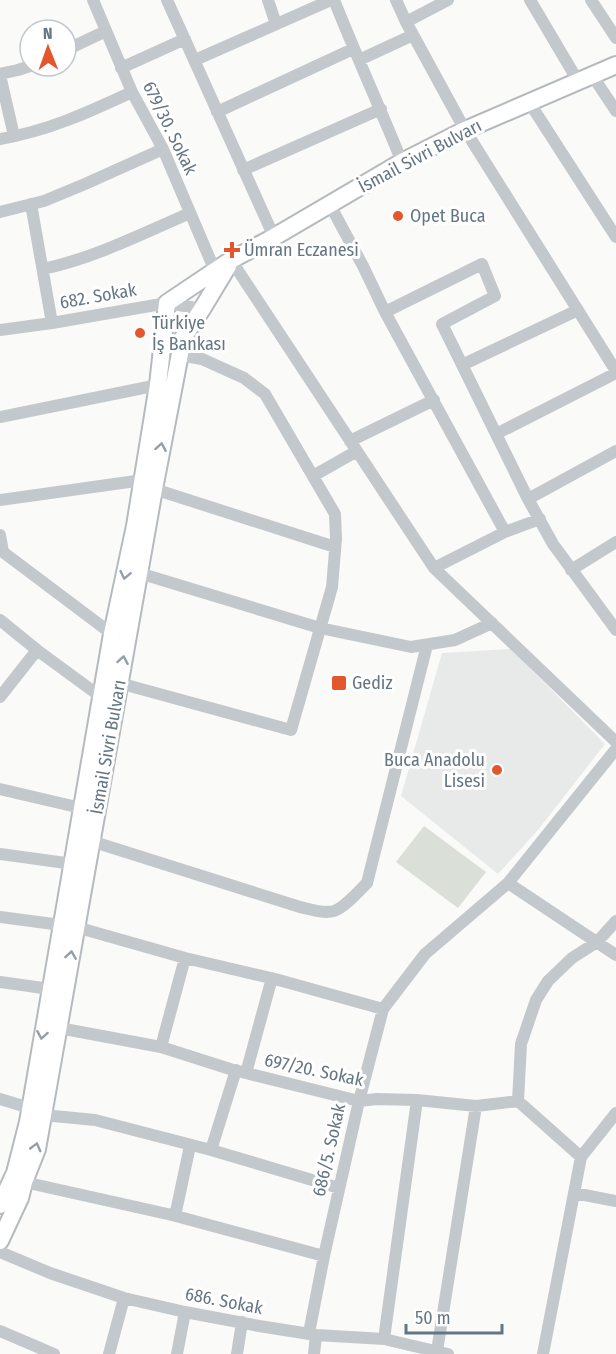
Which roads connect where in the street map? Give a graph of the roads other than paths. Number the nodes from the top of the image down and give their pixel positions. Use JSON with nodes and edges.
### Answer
{"nodes":[{"id":1,"x":93,"y":0,"type":"edge"},
{"id":2,"x":167,"y":0,"type":"edge"},
{"id":3,"x":268,"y":0,"type":"edge"},
{"id":4,"x":333,"y":0,"type":"edge"},
{"id":5,"x":396,"y":0,"type":"edge"},
{"id":6,"x":448,"y":0,"type":"edge"},
{"id":7,"x":530,"y":0,"type":"edge"},
{"id":8,"x":591,"y":0,"type":"edge"},
{"id":9,"x":406,"y":22,"type":"junction"},
{"id":10,"x":276,"y":24,"type":"junction"},
{"id":11,"x":106,"y":31,"type":"junction"},
{"id":12,"x":413,"y":35,"type":"junction"},
{"id":13,"x":616,"y":38,"type":"edge"},
{"id":14,"x":185,"y":39,"type":"junction"},
{"id":15,"x":78,"y":44,"type":"edge"},
{"id":16,"x":356,"y":54,"type":"junction"},
{"id":17,"x":195,"y":60,"type":"junction"},
{"id":18,"x":616,"y":65,"type":"edge"},
{"id":19,"x":121,"y":68,"type":"junction"},
{"id":20,"x":18,"y":70,"type":"edge"},
{"id":21,"x":0,"y":74,"type":"edge"},
{"id":22,"x":585,"y":78,"type":"junction"},
{"id":23,"x":132,"y":92,"type":"junction"},
{"id":24,"x":529,"y":102,"type":"junction"},
{"id":25,"x":381,"y":109,"type":"junction"},
{"id":26,"x":616,"y":111,"type":"edge"},
{"id":27,"x":217,"y":112,"type":"junction"},
{"id":28,"x":465,"y":130,"type":"junction"},
{"id":29,"x":14,"y":136,"type":"junction"},
{"id":30,"x":0,"y":139,"type":"edge"},
{"id":31,"x":163,"y":149,"type":"junction"},
{"id":32,"x":402,"y":162,"type":"junction"},
{"id":33,"x":243,"y":170,"type":"junction"},
{"id":34,"x":31,"y":204,"type":"junction"},
{"id":35,"x":330,"y":205,"type":"junction"},
{"id":36,"x":0,"y":212,"type":"edge"},
{"id":37,"x":190,"y":213,"type":"junction"},
{"id":38,"x":274,"y":237,"type":"junction"},
{"id":39,"x":616,"y":237,"type":"edge"},
{"id":40,"x":231,"y":260,"type":"junction"},
{"id":41,"x":43,"y":269,"type":"junction"},
{"id":42,"x":215,"y":271,"type":"junction"},
{"id":43,"x":167,"y":303,"type":"junction"},
{"id":44,"x":202,"y":309,"type":"junction"},
{"id":45,"x":578,"y":310,"type":"junction"},
{"id":46,"x":385,"y":312,"type":"junction"},
{"id":47,"x":52,"y":323,"type":"junction"},
{"id":48,"x":0,"y":330,"type":"edge"},
{"id":49,"x":179,"y":355,"type":"junction"},
{"id":50,"x":462,"y":365,"type":"junction"},
{"id":51,"x":616,"y":372,"type":"edge"},
{"id":52,"x":158,"y":385,"type":"junction"},
{"id":53,"x":434,"y":400,"type":"junction"},
{"id":54,"x":0,"y":417,"type":"edge"},
{"id":55,"x":496,"y":434,"type":"junction"},
{"id":56,"x":354,"y":446,"type":"junction"},
{"id":57,"x":616,"y":451,"type":"edge"},
{"id":58,"x":313,"y":476,"type":"junction"},
{"id":59,"x":148,"y":485,"type":"junction"},
{"id":60,"x":528,"y":499,"type":"junction"},
{"id":61,"x":0,"y":500,"type":"edge"},
{"id":62,"x":540,"y":519,"type":"junction"},
{"id":63,"x":505,"y":531,"type":"junction"},
{"id":64,"x":0,"y":535,"type":"edge"},
{"id":65,"x":616,"y":542,"type":"edge"},
{"id":66,"x":335,"y":547,"type":"junction"},
{"id":67,"x":434,"y":568,"type":"junction"},
{"id":68,"x":571,"y":570,"type":"junction"},
{"id":69,"x":139,"y":573,"type":"junction"},
{"id":70,"x":0,"y":620,"type":"edge"},
{"id":71,"x":492,"y":623,"type":"junction"},
{"id":72,"x":320,"y":628,"type":"junction"},
{"id":73,"x":616,"y":630,"type":"edge"},
{"id":74,"x":112,"y":634,"type":"junction"},
{"id":75,"x":427,"y":645,"type":"junction"},
{"id":76,"x":37,"y":650,"type":"junction"},
{"id":77,"x":119,"y":683,"type":"junction"},
{"id":78,"x":0,"y":697,"type":"edge"},
{"id":79,"x":101,"y":697,"type":"junction"},
{"id":80,"x":616,"y":742,"type":"edge"},
{"id":81,"x":616,"y":749,"type":"edge"},
{"id":82,"x":0,"y":789,"type":"edge"},
{"id":83,"x":81,"y":808,"type":"junction"},
{"id":84,"x":91,"y":841,"type":"junction"},
{"id":85,"x":0,"y":855,"type":"edge"},
{"id":86,"x":73,"y":864,"type":"junction"},
{"id":87,"x":508,"y":883,"type":"junction"},
{"id":88,"x":0,"y":917,"type":"edge"},
{"id":89,"x":616,"y":921,"type":"edge"},
{"id":90,"x":69,"y":926,"type":"junction"},
{"id":91,"x":597,"y":942,"type":"junction"},
{"id":92,"x":616,"y":955,"type":"edge"},
{"id":93,"x":185,"y":958,"type":"junction"},
{"id":94,"x":272,"y":978,"type":"junction"},
{"id":95,"x":0,"y":982,"type":"edge"},
{"id":96,"x":50,"y":989,"type":"junction"},
{"id":97,"x":383,"y":1009,"type":"junction"},
{"id":98,"x":59,"y":1028,"type":"junction"},
{"id":99,"x":161,"y":1047,"type":"junction"},
{"id":100,"x":241,"y":1072,"type":"junction"},
{"id":101,"x":0,"y":1099,"type":"edge"},
{"id":102,"x":417,"y":1100,"type":"junction"},
{"id":103,"x":359,"y":1101,"type":"junction"},
{"id":104,"x":518,"y":1101,"type":"junction"},
{"id":105,"x":476,"y":1106,"type":"junction"},
{"id":106,"x":36,"y":1112,"type":"junction"},
{"id":107,"x":616,"y":1113,"type":"edge"},
{"id":108,"x":190,"y":1146,"type":"junction"},
{"id":109,"x":211,"y":1150,"type":"junction"},
{"id":110,"x":581,"y":1157,"type":"junction"},
{"id":111,"x":24,"y":1182,"type":"junction"},
{"id":112,"x":339,"y":1188,"type":"junction"},
{"id":113,"x":574,"y":1193,"type":"junction"},
{"id":114,"x":616,"y":1201,"type":"edge"},
{"id":115,"x":0,"y":1205,"type":"edge"},
{"id":116,"x":175,"y":1216,"type":"junction"},
{"id":117,"x":0,"y":1240,"type":"edge"},
{"id":118,"x":0,"y":1252,"type":"edge"},
{"id":119,"x":324,"y":1256,"type":"junction"},
{"id":120,"x":124,"y":1298,"type":"junction"},
{"id":121,"x":185,"y":1312,"type":"junction"},
{"id":122,"x":242,"y":1322,"type":"junction"},
{"id":123,"x":0,"y":1331,"type":"edge"},
{"id":124,"x":313,"y":1334,"type":"junction"},
{"id":125,"x":384,"y":1339,"type":"junction"},
{"id":126,"x":442,"y":1352,"type":"edge"},
{"id":127,"x":54,"y":1354,"type":"edge"},
{"id":128,"x":109,"y":1354,"type":"edge"},
{"id":129,"x":177,"y":1354,"type":"edge"},
{"id":130,"x":237,"y":1354,"type":"edge"},
{"id":131,"x":314,"y":1354,"type":"edge"},
{"id":132,"x":543,"y":1354,"type":"edge"}],
"edges":[{"from":1,"to":11,"type":"street","name":"679/30. Sokak"},
{"from":2,"to":14,"type":"street"},
{"from":3,"to":10,"type":"street"},
{"from":4,"to":10,"type":"street"},
{"from":4,"to":16,"type":"street"},
{"from":5,"to":9,"type":"street"},
{"from":6,"to":9,"type":"street"},
{"from":7,"to":22,"type":"street"},
{"from":8,"to":13,"type":"street"},
{"from":9,"to":12,"type":"street"},
{"from":10,"to":17,"type":"street"},
{"from":11,"to":15,"type":"street"},
{"from":11,"to":19,"type":"street","name":"679/30. Sokak"},
{"from":12,"to":16,"type":"street"},
{"from":12,"to":28,"type":"street"},
{"from":14,"to":17,"type":"street"},
{"from":14,"to":19,"type":"street"},
{"from":16,"to":25,"type":"street"},
{"from":16,"to":27,"type":"street"},
{"from":17,"to":27,"type":"street"},
{"from":18,"to":22,"type":"main road","name":"İsmail Sivri Bulvarı"},
{"from":19,"to":23,"type":"street","name":"679/30. Sokak"},
{"from":20,"to":21,"type":"street"},
{"from":21,"to":29,"type":"street"},
{"from":22,"to":24,"type":"main road","name":"İsmail Sivri Bulvarı"},
{"from":22,"to":26,"type":"street"},
{"from":23,"to":29,"type":"street"},
{"from":23,"to":31,"type":"street","name":"679/30. Sokak"},
{"from":24,"to":28,"type":"main road","name":"İsmail Sivri Bulvarı"},
{"from":24,"to":39,"type":"street"},
{"from":25,"to":32,"type":"street"},
{"from":25,"to":33,"type":"street"},
{"from":27,"to":33,"type":"street"},
{"from":28,"to":32,"type":"main road","name":"İsmail Sivri Bulvarı"},
{"from":28,"to":45,"type":"street"},
{"from":29,"to":30,"type":"street"},
{"from":31,"to":34,"type":"street"},
{"from":31,"to":37,"type":"street","name":"679/30. Sokak"},
{"from":32,"to":35,"type":"main road","name":"İsmail Sivri Bulvarı"},
{"from":33,"to":38,"type":"street"},
{"from":34,"to":36,"type":"street"},
{"from":34,"to":41,"type":"street"},
{"from":35,"to":38,"type":"main road","name":"İsmail Sivri Bulvarı"},
{"from":35,"to":46,"type":"street"},
{"from":37,"to":41,"type":"street"},
{"from":37,"to":42,"type":"street","name":"679/30. Sokak"},
{"from":38,"to":40,"type":"main road","name":"İsmail Sivri Bulvarı"},
{"from":40,"to":42,"type":"main road","name":"İsmail Sivri Bulvarı"},
{"from":40,"to":44,"type":"main road","name":"İsmail Sivri Bulvarı"},
{"from":40,"to":56,"type":"street"},
{"from":41,"to":47,"type":"street"},
{"from":42,"to":43,"type":"main road","name":"İsmail Sivri Bulvarı"},
{"from":43,"to":44,"type":"street","name":"682. Sokak"},
{"from":43,"to":47,"type":"street","name":"682. Sokak"},
{"from":43,"to":52,"type":"main road","name":"İsmail Sivri Bulvarı"},
{"from":44,"to":49,"type":"main road","name":"İsmail Sivri Bulvarı"},
{"from":45,"to":50,"type":"street"},
{"from":45,"to":51,"type":"street"},
{"from":46,"to":50,"type":"street"},
{"from":46,"to":53,"type":"street"},
{"from":47,"to":48,"type":"street","name":"682. Sokak"},
{"from":49,"to":58,"type":"street"},
{"from":59,"to":49,"type":"main road","name":"İsmail Sivri Bulvarı","one_way":true},
{"from":50,"to":55,"type":"street"},
{"from":51,"to":55,"type":"street"},
{"from":52,"to":54,"type":"street"},
{"from":52,"to":59,"type":"main road","name":"İsmail Sivri Bulvarı"},
{"from":53,"to":56,"type":"street"},
{"from":53,"to":63,"type":"street"},
{"from":55,"to":60,"type":"street"},
{"from":56,"to":58,"type":"street"},
{"from":56,"to":67,"type":"street"},
{"from":57,"to":60,"type":"street"},
{"from":58,"to":66,"type":"street"},
{"from":59,"to":61,"type":"street"},
{"from":59,"to":66,"type":"street"},
{"from":59,"to":69,"type":"main road","name":"İsmail Sivri Bulvarı"},
{"from":59,"to":74,"type":"main road","name":"İsmail Sivri Bulvarı","one_way":true},
{"from":60,"to":62,"type":"street"},
{"from":62,"to":63,"type":"street"},
{"from":62,"to":68,"type":"street"},
{"from":63,"to":67,"type":"street"},
{"from":64,"to":74,"type":"street"},
{"from":65,"to":68,"type":"street"},
{"from":66,"to":72,"type":"street"},
{"from":67,"to":71,"type":"street"},
{"from":68,"to":73,"type":"street"},
{"from":69,"to":72,"type":"street"},
{"from":77,"to":69,"type":"main road","name":"İsmail Sivri Bulvarı","one_way":true},
{"from":70,"to":76,"type":"street"},
{"from":71,"to":75,"type":"street"},
{"from":71,"to":80,"type":"street"},
{"from":72,"to":75,"type":"street"},
{"from":72,"to":77,"type":"street"},
{"from":74,"to":79,"type":"main road","name":"İsmail Sivri Bulvarı"},
{"from":75,"to":84,"type":"street"},
{"from":76,"to":78,"type":"street"},
{"from":76,"to":79,"type":"street"},
{"from":77,"to":84,"type":"main road","name":"İsmail Sivri Bulvarı"},
{"from":79,"to":83,"type":"main road","name":"İsmail Sivri Bulvarı"},
{"from":81,"to":87,"type":"street","name":"686/5. Sokak"},
{"from":82,"to":83,"type":"street"},
{"from":83,"to":86,"type":"main road","name":"İsmail Sivri Bulvarı"},
{"from":84,"to":90,"type":"main road","name":"İsmail Sivri Bulvarı"},
{"from":85,"to":86,"type":"street"},
{"from":86,"to":90,"type":"main road","name":"İsmail Sivri Bulvarı"},
{"from":87,"to":91,"type":"street"},
{"from":87,"to":97,"type":"street","name":"686/5. Sokak"},
{"from":88,"to":90,"type":"street"},
{"from":89,"to":91,"type":"street"},
{"from":90,"to":93,"type":"street"},
{"from":90,"to":96,"type":"main road","name":"İsmail Sivri Bulvarı"},
{"from":98,"to":90,"type":"main road","name":"İsmail Sivri Bulvarı","one_way":true},
{"from":91,"to":92,"type":"street"},
{"from":91,"to":104,"type":"street"},
{"from":93,"to":94,"type":"street"},
{"from":93,"to":99,"type":"street"},
{"from":94,"to":97,"type":"street"},
{"from":94,"to":100,"type":"street"},
{"from":95,"to":96,"type":"street"},
{"from":96,"to":106,"type":"main road","name":"İsmail Sivri Bulvarı","one_way":true},
{"from":97,"to":103,"type":"street","name":"686/5. Sokak"},
{"from":98,"to":99,"type":"street","name":"697/20. Sokak"},
{"from":98,"to":106,"type":"main road","name":"İsmail Sivri Bulvarı"},
{"from":99,"to":100,"type":"street","name":"697/20. Sokak"},
{"from":100,"to":103,"type":"street","name":"697/20. Sokak"},
{"from":100,"to":109,"type":"street"},
{"from":101,"to":106,"type":"street"},
{"from":102,"to":103,"type":"street","name":"697/20. Sokak"},
{"from":102,"to":105,"type":"street","name":"697/20. Sokak"},
{"from":102,"to":125,"type":"street"},
{"from":103,"to":112,"type":"street","name":"686/5. Sokak"},
{"from":104,"to":105,"type":"street","name":"697/20. Sokak"},
{"from":104,"to":110,"type":"street"},
{"from":105,"to":126,"type":"street"},
{"from":106,"to":108,"type":"street"},
{"from":111,"to":106,"type":"main road","name":"İsmail Sivri Bulvarı","one_way":true},
{"from":106,"to":115,"type":"main road","name":"İsmail Sivri Bulvarı"},
{"from":107,"to":110,"type":"street"},
{"from":108,"to":109,"type":"street"},
{"from":108,"to":116,"type":"street"},
{"from":109,"to":112,"type":"street"},
{"from":110,"to":113,"type":"street"},
{"from":111,"to":116,"type":"street"},
{"from":111,"to":117,"type":"main road","name":"İsmail Sivri Bulvarı"},
{"from":112,"to":119,"type":"street","name":"686/5. Sokak"},
{"from":113,"to":114,"type":"street"},
{"from":113,"to":132,"type":"street"},
{"from":116,"to":119,"type":"street"},
{"from":118,"to":120,"type":"street","name":"686. Sokak"},
{"from":119,"to":124,"type":"street","name":"686/5. Sokak"},
{"from":120,"to":121,"type":"street","name":"686. Sokak"},
{"from":120,"to":128,"type":"street"},
{"from":121,"to":122,"type":"street","name":"686. Sokak"},
{"from":121,"to":129,"type":"street"},
{"from":122,"to":124,"type":"street","name":"686. Sokak"},
{"from":122,"to":130,"type":"street"},
{"from":123,"to":127,"type":"street"},
{"from":124,"to":125,"type":"street","name":"686. Sokak"},
{"from":124,"to":131,"type":"street","name":"686/5. Sokak"},
{"from":125,"to":126,"type":"street","name":"686. Sokak"}]}
